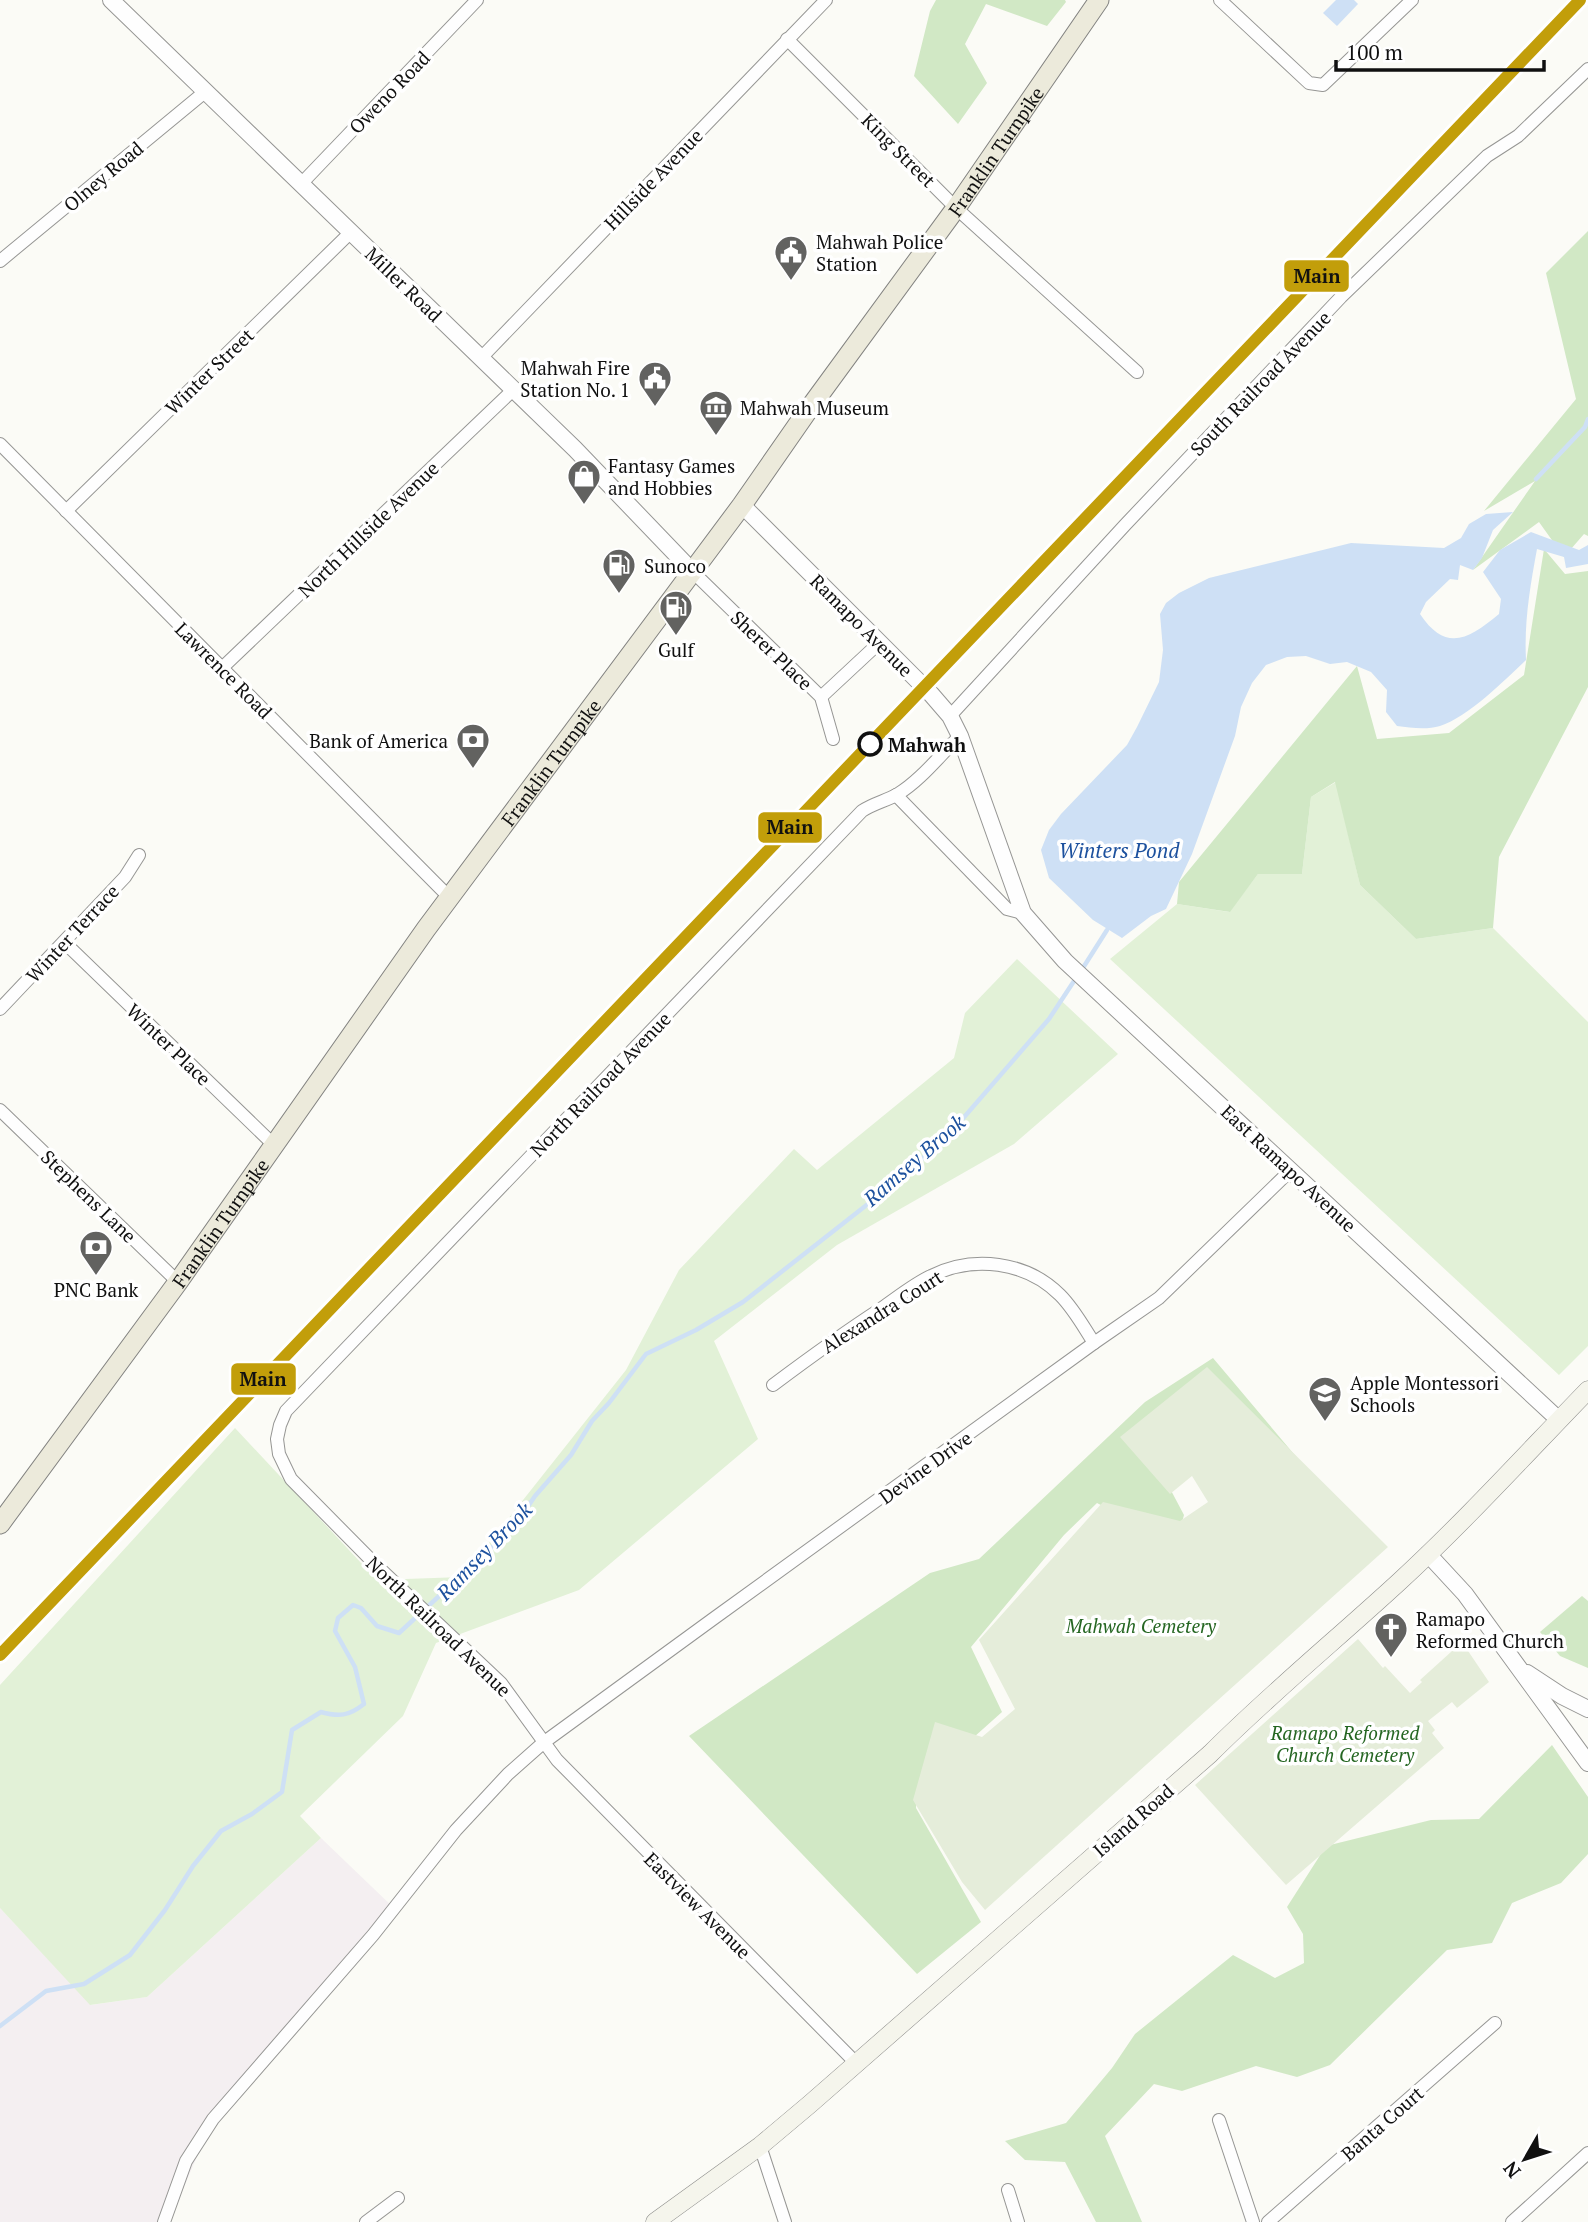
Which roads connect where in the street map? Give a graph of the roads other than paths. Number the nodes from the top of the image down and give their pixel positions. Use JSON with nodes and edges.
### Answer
{"nodes":[{"id":1,"x":477,"y":0,"type":"edge"},
{"id":2,"x":825,"y":0,"type":"edge"},
{"id":3,"x":1099,"y":0,"type":"edge"},
{"id":4,"x":1220,"y":0,"type":"edge"},
{"id":5,"x":1412,"y":0,"type":"edge"},
{"id":6,"x":115,"y":1,"type":"edge"},
{"id":7,"x":787,"y":39,"type":"junction"},
{"id":8,"x":1588,"y":69,"type":"edge"},
{"id":9,"x":205,"y":91,"type":"junction"},
{"id":10,"x":301,"y":184,"type":"junction"},
{"id":11,"x":956,"y":208,"type":"junction"},
{"id":12,"x":351,"y":232,"type":"junction"},
{"id":13,"x":0,"y":261,"type":"edge"},
{"id":14,"x":481,"y":358,"type":"junction"},
{"id":15,"x":1137,"y":372,"type":"dead end"},
{"id":16,"x":513,"y":390,"type":"junction"},
{"id":17,"x":0,"y":444,"type":"edge"},
{"id":18,"x":742,"y":505,"type":"junction"},
{"id":19,"x":66,"y":511,"type":"junction"},
{"id":20,"x":693,"y":572,"type":"junction"},
{"id":21,"x":879,"y":643,"type":"junction"},
{"id":22,"x":222,"y":668,"type":"junction"},
{"id":23,"x":821,"y":697,"type":"junction"},
{"id":24,"x":950,"y":716,"type":"junction"},
{"id":25,"x":960,"y":736,"type":"junction"},
{"id":26,"x":833,"y":739,"type":"dead end"},
{"id":27,"x":896,"y":795,"type":"junction"},
{"id":28,"x":139,"y":855,"type":"dead end"},
{"id":29,"x":449,"y":897,"type":"junction"},
{"id":30,"x":1023,"y":913,"type":"junction"},
{"id":31,"x":64,"y":942,"type":"junction"},
{"id":32,"x":0,"y":1009,"type":"edge"},
{"id":33,"x":0,"y":1110,"type":"edge"},
{"id":34,"x":274,"y":1145,"type":"junction"},
{"id":35,"x":1291,"y":1170,"type":"junction"},
{"id":36,"x":178,"y":1282,"type":"junction"},
{"id":37,"x":1094,"y":1343,"type":"junction"},
{"id":38,"x":773,"y":1385,"type":"dead end"},
{"id":39,"x":1588,"y":1390,"type":"edge"},
{"id":40,"x":1559,"y":1420,"type":"junction"},
{"id":41,"x":0,"y":1524,"type":"edge"},
{"id":42,"x":1428,"y":1554,"type":"junction"},
{"id":43,"x":1517,"y":1666,"type":"junction"},
{"id":44,"x":1588,"y":1709,"type":"edge"},
{"id":45,"x":543,"y":1744,"type":"junction"},
{"id":46,"x":1588,"y":1763,"type":"edge"},
{"id":47,"x":1495,"y":2023,"type":"dead end"},
{"id":48,"x":857,"y":2064,"type":"junction"},
{"id":49,"x":1219,"y":2120,"type":"dead end"},
{"id":50,"x":760,"y":2146,"type":"junction"},
{"id":51,"x":1588,"y":2153,"type":"edge"},
{"id":52,"x":1008,"y":2190,"type":"dead end"},
{"id":53,"x":398,"y":2198,"type":"dead end"},
{"id":54,"x":164,"y":2222,"type":"edge"},
{"id":55,"x":366,"y":2222,"type":"edge"},
{"id":56,"x":655,"y":2222,"type":"edge"},
{"id":57,"x":785,"y":2222,"type":"edge"},
{"id":58,"x":1018,"y":2222,"type":"edge"},
{"id":59,"x":1253,"y":2222,"type":"edge"},
{"id":60,"x":1268,"y":2222,"type":"edge"},
{"id":61,"x":1512,"y":2222,"type":"edge"}],
"edges":[{"from":1,"to":10,"type":"street","name":"Oweno Road"},
{"from":2,"to":7,"type":"street","name":"Hillside Avenue"},
{"from":3,"to":11,"type":"main road","name":"Franklin Turnpike"},
{"from":4,"to":5,"type":"street"},
{"from":6,"to":9,"type":"street","name":"Miller Road"},
{"from":7,"to":11,"type":"street","name":"King Street"},
{"from":7,"to":14,"type":"street","name":"Hillside Avenue"},
{"from":8,"to":24,"type":"street","name":"South Railroad Avenue"},
{"from":9,"to":10,"type":"street","name":"Miller Road"},
{"from":9,"to":13,"type":"street","name":"Olney Road"},
{"from":10,"to":12,"type":"street","name":"Miller Road"},
{"from":11,"to":15,"type":"street","name":"King Street"},
{"from":11,"to":18,"type":"main road","name":"Franklin Turnpike"},
{"from":12,"to":14,"type":"street","name":"Miller Road"},
{"from":12,"to":19,"type":"street","name":"Winter Street"},
{"from":14,"to":16,"type":"street","name":"Miller Road"},
{"from":16,"to":20,"type":"street","name":"Miller Road"},
{"from":16,"to":22,"type":"street","name":"North Hillside Avenue"},
{"from":17,"to":19,"type":"street","name":"Lawrence Road"},
{"from":18,"to":20,"type":"main road","name":"Franklin Turnpike"},
{"from":18,"to":21,"type":"street","name":"Ramapo Avenue"},
{"from":19,"to":22,"type":"street","name":"Lawrence Road"},
{"from":20,"to":23,"type":"street","name":"Sherer Place"},
{"from":20,"to":29,"type":"main road","name":"Franklin Turnpike"},
{"from":21,"to":23,"type":"street"},
{"from":21,"to":24,"type":"street","name":"Ramapo Avenue"},
{"from":22,"to":29,"type":"street","name":"Lawrence Road"},
{"from":23,"to":26,"type":"street","name":"Sherer Place"},
{"from":24,"to":25,"type":"street","name":"Ramapo Avenue"},
{"from":25,"to":27,"type":"street"},
{"from":25,"to":30,"type":"street","name":"Ramapo Avenue"},
{"from":27,"to":30,"type":"street"},
{"from":27,"to":45,"type":"street","name":"North Railroad Avenue"},
{"from":28,"to":31,"type":"street","name":"Winter Terrace"},
{"from":29,"to":34,"type":"main road","name":"Franklin Turnpike"},
{"from":30,"to":35,"type":"street","name":"East Ramapo Avenue"},
{"from":31,"to":32,"type":"street","name":"Winter Terrace"},
{"from":31,"to":34,"type":"street","name":"Winter Place"},
{"from":33,"to":36,"type":"street","name":"Stephens Lane"},
{"from":34,"to":36,"type":"main road","name":"Franklin Turnpike"},
{"from":35,"to":37,"type":"street","name":"Devine Drive"},
{"from":35,"to":40,"type":"street","name":"East Ramapo Avenue"},
{"from":36,"to":41,"type":"main road","name":"Franklin Turnpike"},
{"from":37,"to":38,"type":"street","name":"Alexandra Court"},
{"from":37,"to":45,"type":"street","name":"Devine Drive"},
{"from":39,"to":40,"type":"main road","name":"Island Road"},
{"from":40,"to":42,"type":"main road","name":"Island Road"},
{"from":42,"to":43,"type":"street"},
{"from":42,"to":48,"type":"main road","name":"Island Road"},
{"from":43,"to":44,"type":"street"},
{"from":43,"to":46,"type":"street"},
{"from":45,"to":48,"type":"street","name":"Eastview Avenue"},
{"from":45,"to":54,"type":"street"},
{"from":47,"to":60,"type":"street","name":"Banta Court"},
{"from":48,"to":50,"type":"main road","name":"Island Road"},
{"from":49,"to":59,"type":"street"},
{"from":50,"to":56,"type":"main road","name":"Island Road"},
{"from":50,"to":57,"type":"street"},
{"from":51,"to":61,"type":"street"},
{"from":52,"to":58,"type":"street"},
{"from":53,"to":55,"type":"street"}]}
